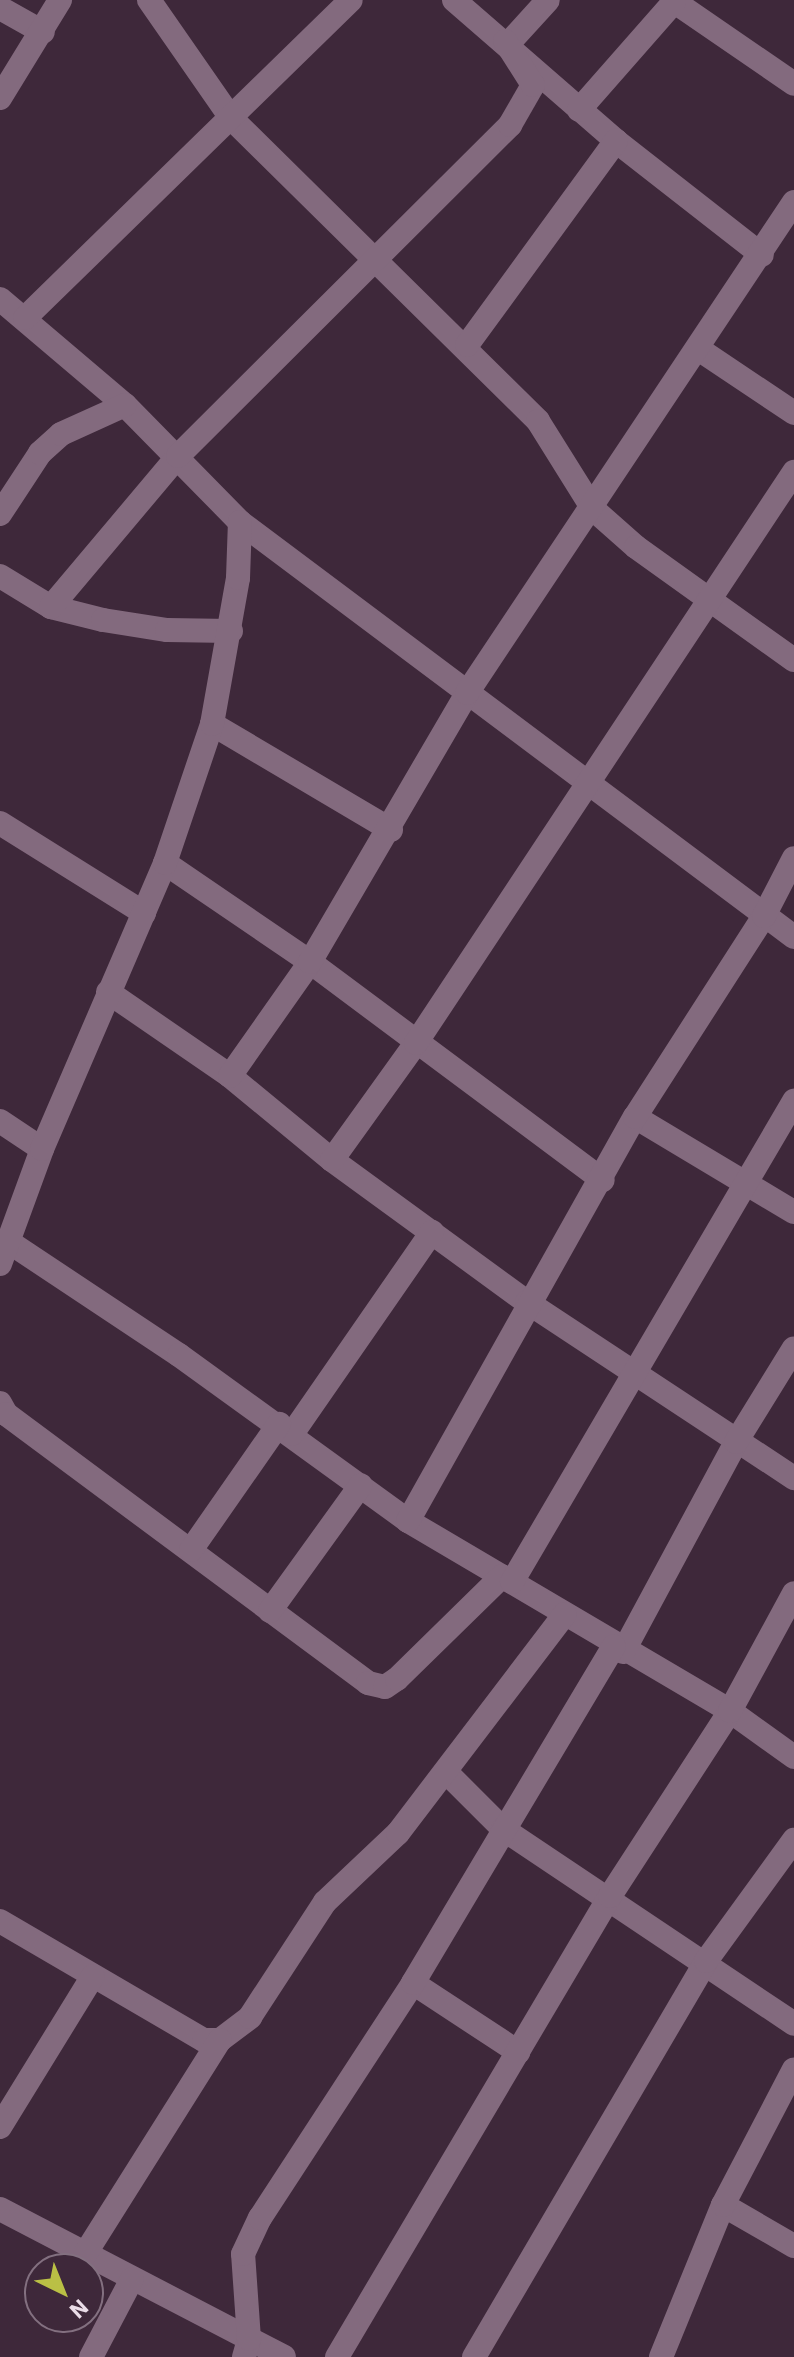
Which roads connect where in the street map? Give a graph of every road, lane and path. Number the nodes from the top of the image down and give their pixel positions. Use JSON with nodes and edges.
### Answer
{"nodes":[{"id":1,"x":60,"y":0,"type":"edge"},
{"id":2,"x":149,"y":0,"type":"edge"},
{"id":3,"x":351,"y":0,"type":"edge"},
{"id":4,"x":454,"y":0,"type":"edge"},
{"id":5,"x":548,"y":0,"type":"edge"},
{"id":6,"x":673,"y":1,"type":"edge"},
{"id":7,"x":0,"y":8,"type":"edge"},
{"id":8,"x":43,"y":32,"type":"junction"},
{"id":9,"x":506,"y":42,"type":"junction"},
{"id":10,"x":794,"y":84,"type":"edge"},
{"id":11,"x":0,"y":98,"type":"edge"},
{"id":12,"x":579,"y":110,"type":"junction"},
{"id":13,"x":231,"y":118,"type":"junction"},
{"id":14,"x":616,"y":141,"type":"junction"},
{"id":15,"x":794,"y":202,"type":"edge"},
{"id":16,"x":762,"y":255,"type":"junction"},
{"id":17,"x":373,"y":259,"type":"junction"},
{"id":18,"x":0,"y":299,"type":"edge"},
{"id":19,"x":25,"y":318,"type":"junction"},
{"id":20,"x":467,"y":345,"type":"junction"},
{"id":21,"x":700,"y":350,"type":"junction"},
{"id":22,"x":125,"y":405,"type":"junction"},
{"id":23,"x":794,"y":413,"type":"edge"},
{"id":24,"x":178,"y":456,"type":"junction"},
{"id":25,"x":794,"y":472,"type":"edge"},
{"id":26,"x":593,"y":509,"type":"junction"},
{"id":27,"x":0,"y":514,"type":"edge"},
{"id":28,"x":240,"y":522,"type":"junction"},
{"id":29,"x":0,"y":576,"type":"edge"},
{"id":30,"x":710,"y":599,"type":"junction"},
{"id":31,"x":51,"y":607,"type":"junction"},
{"id":32,"x":231,"y":631,"type":"junction"},
{"id":33,"x":794,"y":660,"type":"edge"},
{"id":34,"x":467,"y":693,"type":"junction"},
{"id":35,"x":212,"y":724,"type":"junction"},
{"id":36,"x":589,"y":784,"type":"junction"},
{"id":37,"x":0,"y":823,"type":"edge"},
{"id":38,"x":391,"y":830,"type":"junction"},
{"id":39,"x":794,"y":858,"type":"edge"},
{"id":40,"x":165,"y":863,"type":"junction"},
{"id":41,"x":144,"y":913,"type":"junction"},
{"id":42,"x":764,"y":916,"type":"junction"},
{"id":43,"x":794,"y":937,"type":"edge"},
{"id":44,"x":310,"y":962,"type":"junction"},
{"id":45,"x":108,"y":992,"type":"junction"},
{"id":46,"x":416,"y":1043,"type":"junction"},
{"id":47,"x":230,"y":1076,"type":"junction"},
{"id":48,"x":794,"y":1101,"type":"edge"},
{"id":49,"x":635,"y":1117,"type":"junction"},
{"id":50,"x":0,"y":1121,"type":"edge"},
{"id":51,"x":42,"y":1149,"type":"junction"},
{"id":52,"x":332,"y":1160,"type":"junction"},
{"id":53,"x":603,"y":1180,"type":"junction"},
{"id":54,"x":745,"y":1182,"type":"junction"},
{"id":55,"x":794,"y":1212,"type":"edge"},
{"id":56,"x":432,"y":1232,"type":"junction"},
{"id":57,"x":4,"y":1253,"type":"edge"},
{"id":58,"x":527,"y":1302,"type":"junction"},
{"id":59,"x":794,"y":1348,"type":"edge"},
{"id":60,"x":633,"y":1373,"type":"junction"},
{"id":61,"x":0,"y":1403,"type":"edge"},
{"id":62,"x":286,"y":1429,"type":"junction"},
{"id":63,"x":736,"y":1442,"type":"junction"},
{"id":64,"x":794,"y":1478,"type":"edge"},
{"id":65,"x":361,"y":1485,"type":"junction"},
{"id":66,"x":408,"y":1521,"type":"junction"},
{"id":67,"x":191,"y":1550,"type":"junction"},
{"id":68,"x":507,"y":1579,"type":"junction"},
{"id":69,"x":794,"y":1593,"type":"edge"},
{"id":70,"x":270,"y":1611,"type":"junction"},
{"id":71,"x":565,"y":1614,"type":"junction"},
{"id":72,"x":618,"y":1649,"type":"junction"},
{"id":73,"x":730,"y":1711,"type":"junction"},
{"id":74,"x":794,"y":1757,"type":"edge"},
{"id":75,"x":447,"y":1773,"type":"junction"},
{"id":76,"x":503,"y":1829,"type":"junction"},
{"id":77,"x":794,"y":1840,"type":"edge"},
{"id":78,"x":610,"y":1896,"type":"junction"},
{"id":79,"x":0,"y":1921,"type":"edge"},
{"id":80,"x":706,"y":1961,"type":"junction"},
{"id":81,"x":93,"y":1976,"type":"junction"},
{"id":82,"x":413,"y":1983,"type":"junction"},
{"id":83,"x":794,"y":2024,"type":"edge"},
{"id":84,"x":220,"y":2040,"type":"junction"},
{"id":85,"x":518,"y":2052,"type":"junction"},
{"id":86,"x":794,"y":2069,"type":"edge"},
{"id":87,"x":0,"y":2127,"type":"edge"},
{"id":88,"x":723,"y":2205,"type":"junction"},
{"id":89,"x":0,"y":2209,"type":"edge"},
{"id":90,"x":794,"y":2246,"type":"edge"},
{"id":91,"x":83,"y":2253,"type":"edge"},
{"id":92,"x":86,"y":2253,"type":"edge"},
{"id":93,"x":104,"y":2264,"type":"edge"},
{"id":94,"x":132,"y":2279,"type":"junction"},
{"id":95,"x":246,"y":2348,"type":"edge"},
{"id":96,"x":91,"y":2357,"type":"edge"},
{"id":97,"x":284,"y":2357,"type":"edge"},
{"id":98,"x":337,"y":2357,"type":"edge"},
{"id":99,"x":474,"y":2357,"type":"edge"},
{"id":100,"x":661,"y":2357,"type":"edge"}],
"edges":[{"from":1,"to":8,"type":"street"},
{"from":2,"to":13,"type":"street"},
{"from":3,"to":13,"type":"street"},
{"from":4,"to":9,"type":"street"},
{"from":5,"to":9,"type":"street"},
{"from":6,"to":10,"type":"street"},
{"from":6,"to":12,"type":"street"},
{"from":7,"to":8,"type":"street"},
{"from":8,"to":11,"type":"street"},
{"from":9,"to":12,"type":"street"},
{"from":9,"to":17,"type":"street"},
{"from":12,"to":14,"type":"street"},
{"from":13,"to":17,"type":"street"},
{"from":13,"to":19,"type":"street"},
{"from":14,"to":16,"type":"street"},
{"from":14,"to":20,"type":"street"},
{"from":15,"to":16,"type":"street"},
{"from":16,"to":21,"type":"street"},
{"from":17,"to":20,"type":"street"},
{"from":17,"to":24,"type":"street"},
{"from":18,"to":19,"type":"street"},
{"from":19,"to":22,"type":"street"},
{"from":20,"to":26,"type":"street"},
{"from":21,"to":23,"type":"street"},
{"from":21,"to":26,"type":"street"},
{"from":22,"to":24,"type":"street"},
{"from":22,"to":27,"type":"street"},
{"from":24,"to":28,"type":"street"},
{"from":24,"to":31,"type":"street"},
{"from":25,"to":30,"type":"street"},
{"from":26,"to":30,"type":"street"},
{"from":26,"to":34,"type":"street"},
{"from":28,"to":32,"type":"street"},
{"from":28,"to":34,"type":"street"},
{"from":29,"to":31,"type":"street"},
{"from":30,"to":33,"type":"street"},
{"from":30,"to":36,"type":"street"},
{"from":31,"to":32,"type":"street"},
{"from":32,"to":35,"type":"street"},
{"from":34,"to":36,"type":"street"},
{"from":34,"to":38,"type":"street"},
{"from":35,"to":38,"type":"street"},
{"from":35,"to":40,"type":"street"},
{"from":36,"to":42,"type":"street"},
{"from":36,"to":46,"type":"street"},
{"from":37,"to":41,"type":"street"},
{"from":38,"to":44,"type":"street"},
{"from":39,"to":42,"type":"street"},
{"from":40,"to":41,"type":"street"},
{"from":40,"to":44,"type":"street"},
{"from":41,"to":45,"type":"street"},
{"from":42,"to":43,"type":"street"},
{"from":42,"to":49,"type":"street"},
{"from":44,"to":46,"type":"street"},
{"from":44,"to":47,"type":"street"},
{"from":45,"to":47,"type":"street"},
{"from":45,"to":51,"type":"street"},
{"from":46,"to":52,"type":"street"},
{"from":46,"to":53,"type":"street"},
{"from":47,"to":52,"type":"street"},
{"from":48,"to":54,"type":"street"},
{"from":49,"to":53,"type":"street"},
{"from":49,"to":54,"type":"street"},
{"from":50,"to":51,"type":"street"},
{"from":51,"to":57,"type":"street"},
{"from":52,"to":56,"type":"street"},
{"from":53,"to":58,"type":"street"},
{"from":54,"to":55,"type":"street"},
{"from":54,"to":60,"type":"street"},
{"from":56,"to":58,"type":"street"},
{"from":56,"to":62,"type":"street"},
{"from":57,"to":62,"type":"street"},
{"from":58,"to":60,"type":"street"},
{"from":58,"to":66,"type":"street"},
{"from":59,"to":63,"type":"street"},
{"from":60,"to":63,"type":"street"},
{"from":60,"to":68,"type":"street"},
{"from":61,"to":67,"type":"street"},
{"from":62,"to":65,"type":"street"},
{"from":62,"to":67,"type":"street"},
{"from":63,"to":64,"type":"street"},
{"from":63,"to":72,"type":"street"},
{"from":65,"to":66,"type":"street"},
{"from":65,"to":70,"type":"street"},
{"from":66,"to":68,"type":"street"},
{"from":67,"to":70,"type":"street"},
{"from":68,"to":70,"type":"street"},
{"from":68,"to":71,"type":"street"},
{"from":69,"to":73,"type":"street"},
{"from":71,"to":72,"type":"street"},
{"from":71,"to":75,"type":"street"},
{"from":72,"to":73,"type":"street"},
{"from":72,"to":76,"type":"street"},
{"from":73,"to":74,"type":"street"},
{"from":73,"to":78,"type":"street"},
{"from":75,"to":76,"type":"street"},
{"from":75,"to":84,"type":"street"},
{"from":76,"to":78,"type":"street"},
{"from":76,"to":82,"type":"street"},
{"from":77,"to":80,"type":"street"},
{"from":78,"to":80,"type":"street"},
{"from":78,"to":85,"type":"street"},
{"from":79,"to":81,"type":"street"},
{"from":80,"to":83,"type":"street"},
{"from":80,"to":99,"type":"street"},
{"from":81,"to":84,"type":"street"},
{"from":81,"to":87,"type":"street"},
{"from":82,"to":85,"type":"street"},
{"from":82,"to":95,"type":"street"},
{"from":84,"to":92,"type":"street"},
{"from":85,"to":98,"type":"street"},
{"from":86,"to":88,"type":"street"},
{"from":88,"to":90,"type":"street"},
{"from":88,"to":100,"type":"street"},
{"from":89,"to":91,"type":"street"},
{"from":93,"to":94,"type":"street"},
{"from":94,"to":95,"type":"street"},
{"from":94,"to":96,"type":"street"},
{"from":95,"to":97,"type":"street"}]}
